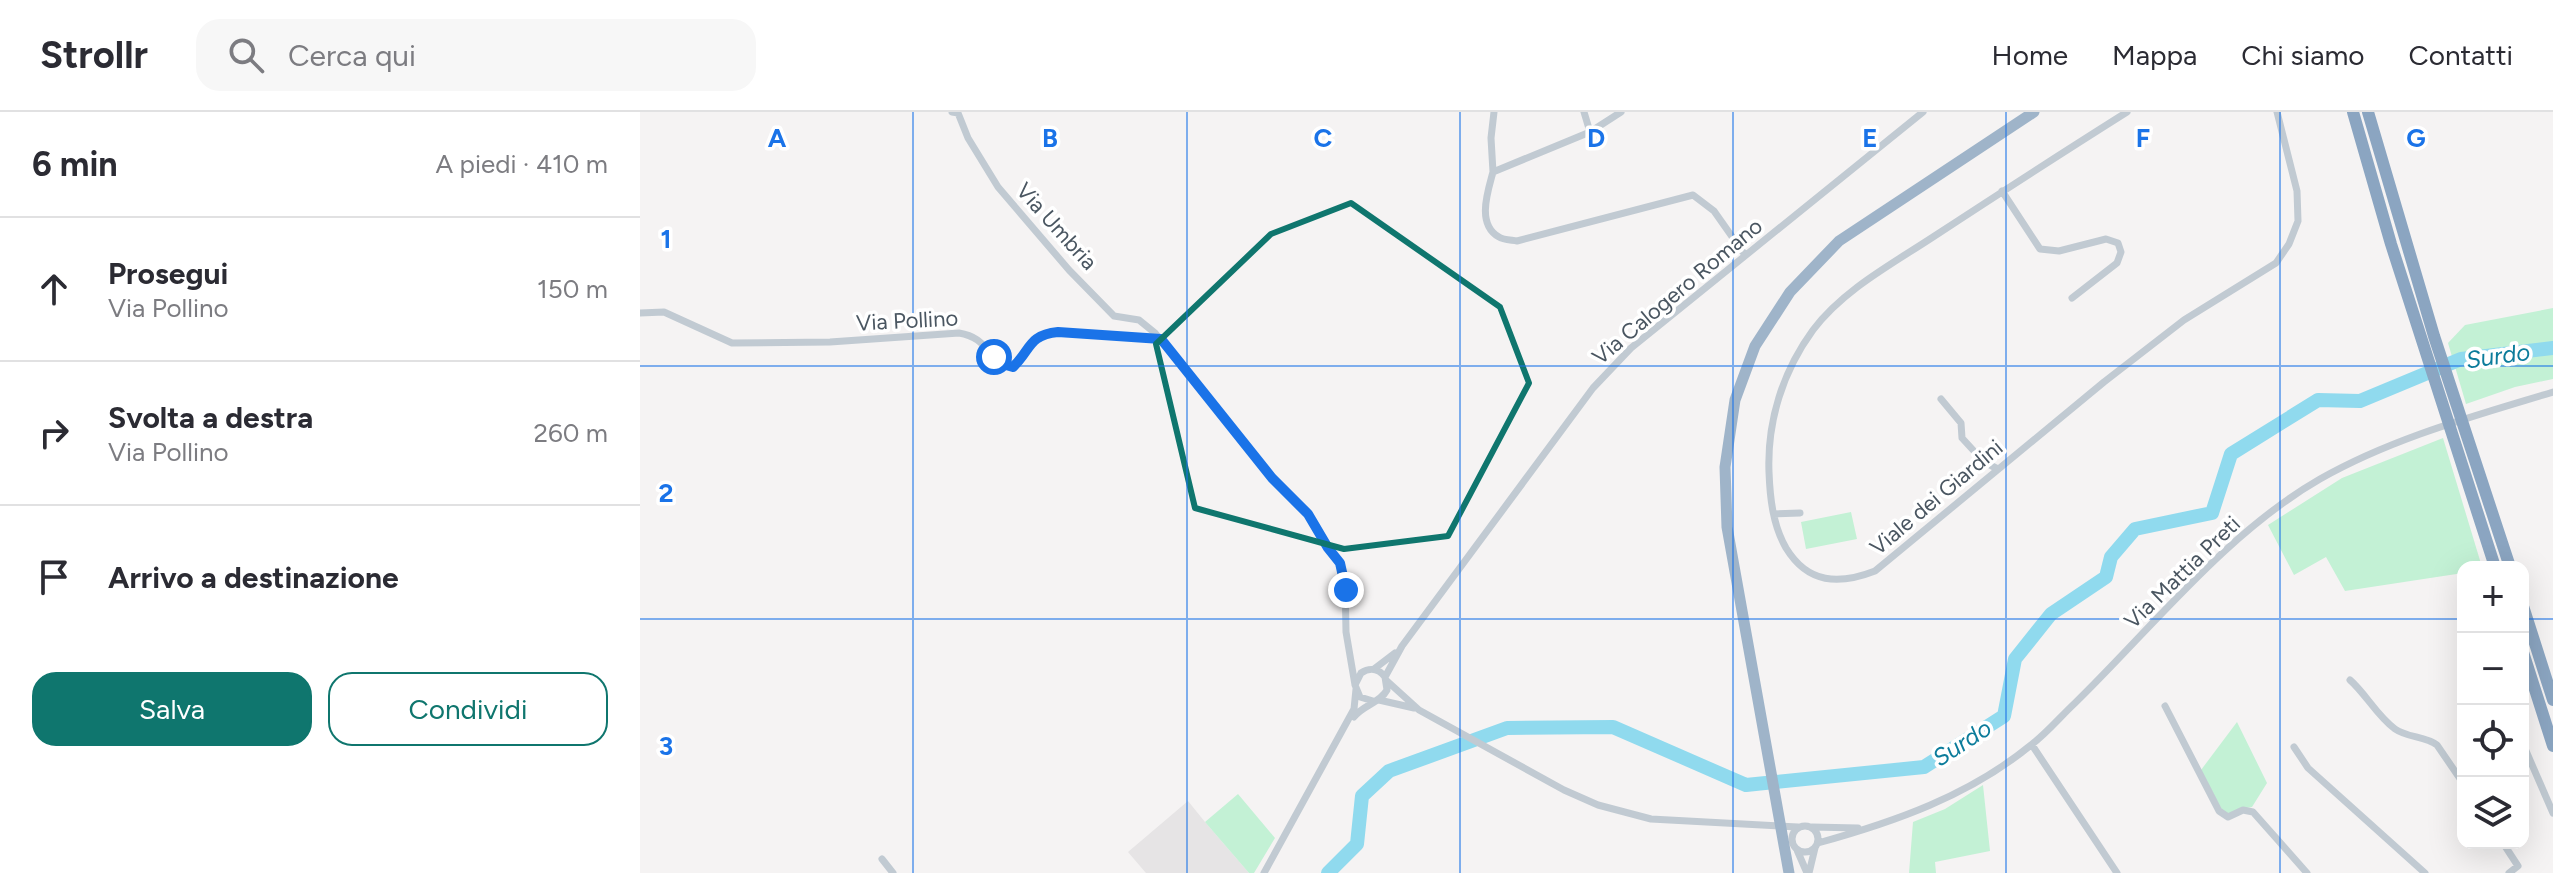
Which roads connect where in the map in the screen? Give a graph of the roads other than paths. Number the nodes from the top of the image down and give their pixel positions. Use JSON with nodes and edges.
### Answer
{"nodes":[{"id":1,"x":952,"y":112,"type":"edge"},
{"id":2,"x":1494,"y":112,"type":"edge"},
{"id":3,"x":1584,"y":112,"type":"edge"},
{"id":4,"x":1621,"y":112,"type":"edge"},
{"id":5,"x":1923,"y":112,"type":"edge"},
{"id":6,"x":2034,"y":112,"type":"edge"},
{"id":7,"x":2127,"y":112,"type":"edge"},
{"id":8,"x":2277,"y":112,"type":"edge"},
{"id":9,"x":2353,"y":112,"type":"edge"},
{"id":10,"x":2368,"y":112,"type":"edge"},
{"id":11,"x":1590,"y":132,"type":"junction"},
{"id":12,"x":1493,"y":172,"type":"junction"},
{"id":13,"x":2002,"y":191,"type":"junction"},
{"id":14,"x":1745,"y":255,"type":"junction"},
{"id":15,"x":2072,"y":298,"type":"dead end"},
{"id":16,"x":640,"y":313,"type":"edge"},
{"id":17,"x":2428,"y":338,"type":"junction"},
{"id":18,"x":1161,"y":339,"type":"junction"},
{"id":19,"x":2553,"y":392,"type":"edge"},
{"id":20,"x":1941,"y":399,"type":"dead end"},
{"id":21,"x":1998,"y":469,"type":"junction"},
{"id":22,"x":1800,"y":513,"type":"dead end"},
{"id":23,"x":1774,"y":514,"type":"junction"},
{"id":24,"x":2493,"y":561,"type":"edge"},
{"id":25,"x":2508,"y":561,"type":"edge"},
{"id":26,"x":2529,"y":625,"type":"edge"},
{"id":27,"x":1402,"y":646,"type":"junction"},
{"id":28,"x":1349,"y":652,"type":"junction"},
{"id":29,"x":1372,"y":669,"type":"junction"},
{"id":30,"x":2529,"y":671,"type":"edge"},
{"id":31,"x":1386,"y":679,"type":"junction"},
{"id":32,"x":2350,"y":680,"type":"dead end"},
{"id":33,"x":1356,"y":687,"type":"junction"},
{"id":34,"x":2553,"y":700,"type":"edge"},
{"id":35,"x":1375,"y":701,"type":"junction"},
{"id":36,"x":2165,"y":706,"type":"dead end"},
{"id":37,"x":1419,"y":710,"type":"junction"},
{"id":38,"x":1340,"y":735,"type":"junction"},
{"id":39,"x":2032,"y":745,"type":"junction"},
{"id":40,"x":2553,"y":746,"type":"edge"},
{"id":41,"x":2294,"y":747,"type":"dead end"},
{"id":42,"x":2529,"y":758,"type":"edge"},
{"id":43,"x":2459,"y":777,"type":"edge"},
{"id":44,"x":2553,"y":813,"type":"edge"},
{"id":45,"x":1752,"y":825,"type":"junction"},
{"id":46,"x":1798,"y":827,"type":"junction"},
{"id":47,"x":1812,"y":827,"type":"junction"},
{"id":48,"x":1868,"y":828,"type":"junction"},
{"id":49,"x":1792,"y":837,"type":"junction"},
{"id":50,"x":1817,"y":845,"type":"junction"},
{"id":51,"x":1796,"y":848,"type":"junction"},
{"id":52,"x":2507,"y":849,"type":"edge"},
{"id":53,"x":882,"y":859,"type":"dead end"},
{"id":54,"x":1270,"y":864,"type":"junction"},
{"id":55,"x":893,"y":873,"type":"edge"},
{"id":56,"x":1264,"y":873,"type":"edge"},
{"id":57,"x":1277,"y":873,"type":"edge"},
{"id":58,"x":1789,"y":873,"type":"edge"},
{"id":59,"x":1808,"y":873,"type":"edge"},
{"id":60,"x":2117,"y":873,"type":"edge"},
{"id":61,"x":2307,"y":873,"type":"edge"},
{"id":62,"x":2425,"y":873,"type":"edge"},
{"id":63,"x":2509,"y":873,"type":"edge"}],
"edges":[{"from":1,"to":18,"type":"street","name":"Via Umbria"},
{"from":2,"to":12,"type":"street"},
{"from":3,"to":11,"type":"street"},
{"from":4,"to":11,"type":"street"},
{"from":5,"to":14,"type":"street","name":"Via Calogero Romano"},
{"from":6,"to":58,"type":"highway"},
{"from":7,"to":13,"type":"street","name":"Viale dei Giardini"},
{"from":8,"to":21,"type":"street","name":"Viale dei Giardini"},
{"from":9,"to":17,"type":"highway"},
{"from":10,"to":17,"type":"highway"},
{"from":11,"to":12,"type":"street"},
{"from":12,"to":14,"type":"street"},
{"from":13,"to":15,"type":"street"},
{"from":13,"to":23,"type":"street","name":"Viale dei Giardini"},
{"from":14,"to":27,"type":"street","name":"Via Calogero Romano"},
{"from":16,"to":18,"type":"street","name":"Via Pollino"},
{"from":17,"to":24,"type":"highway"},
{"from":17,"to":25,"type":"highway"},
{"from":18,"to":28,"type":"street"},
{"from":19,"to":39,"type":"street","name":"Via Mattia Preti"},
{"from":20,"to":21,"type":"street"},
{"from":21,"to":23,"type":"street","name":"Viale dei Giardini"},
{"from":22,"to":23,"type":"street"},
{"from":26,"to":34,"type":"highway"},
{"from":27,"to":29,"type":"street"},
{"from":27,"to":31,"type":"street"},
{"from":28,"to":29,"type":"street"},
{"from":28,"to":33,"type":"street"},
{"from":29,"to":31,"type":"street"},
{"from":29,"to":33,"type":"street"},
{"from":30,"to":40,"type":"highway"},
{"from":31,"to":35,"type":"street"},
{"from":31,"to":37,"type":"street"},
{"from":32,"to":43,"type":"street"},
{"from":33,"to":35,"type":"street"},
{"from":33,"to":38,"type":"street"},
{"from":35,"to":37,"type":"street"},
{"from":35,"to":38,"type":"street"},
{"from":36,"to":61,"type":"street"},
{"from":37,"to":45,"type":"street"},
{"from":38,"to":54,"type":"street"},
{"from":39,"to":48,"type":"street","name":"Via Mattia Preti"},
{"from":39,"to":60,"type":"street"},
{"from":41,"to":62,"type":"street"},
{"from":42,"to":44,"type":"street"},
{"from":45,"to":46,"type":"street","name":"Via Mattia Preti"},
{"from":45,"to":49,"type":"street"},
{"from":46,"to":47,"type":"street","name":"Via Mattia Preti"},
{"from":46,"to":49,"type":"street"},
{"from":47,"to":48,"type":"street","name":"Via Mattia Preti"},
{"from":47,"to":50,"type":"street"},
{"from":48,"to":50,"type":"street","name":"Via Mattia Preti"},
{"from":49,"to":51,"type":"street"},
{"from":50,"to":51,"type":"street","name":"Via Mattia Preti"},
{"from":50,"to":59,"type":"street"},
{"from":51,"to":59,"type":"street"},
{"from":52,"to":63,"type":"street"},
{"from":53,"to":55,"type":"street"},
{"from":54,"to":56,"type":"street"},
{"from":54,"to":57,"type":"street"}]}
